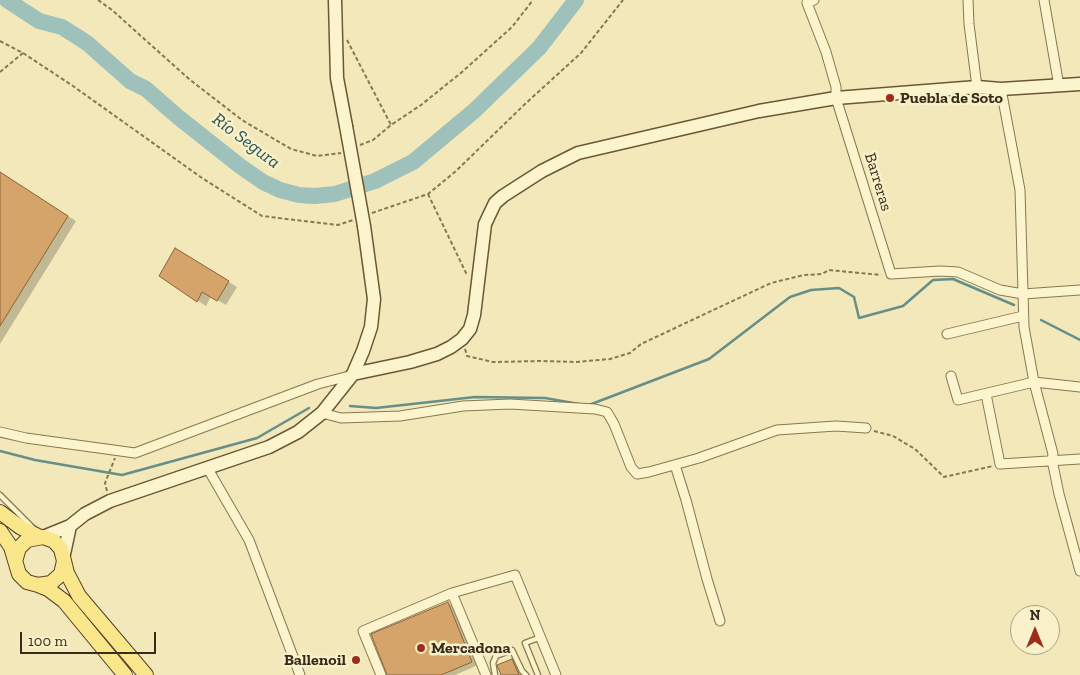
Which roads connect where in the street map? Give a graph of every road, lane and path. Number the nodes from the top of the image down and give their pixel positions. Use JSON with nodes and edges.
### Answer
{"nodes":[{"id":1,"x":98,"y":0,"type":"edge"},
{"id":2,"x":334,"y":0,"type":"edge"},
{"id":3,"x":533,"y":0,"type":"edge"},
{"id":4,"x":623,"y":0,"type":"edge"},
{"id":5,"x":814,"y":0,"type":"edge"},
{"id":6,"x":968,"y":0,"type":"edge"},
{"id":7,"x":1044,"y":0,"type":"edge"},
{"id":8,"x":334,"y":28,"type":"junction"},
{"id":9,"x":0,"y":41,"type":"edge"},
{"id":10,"x":23,"y":53,"type":"junction"},
{"id":11,"x":0,"y":72,"type":"edge"},
{"id":12,"x":1080,"y":84,"type":"edge"},
{"id":13,"x":1059,"y":86,"type":"junction"},
{"id":14,"x":977,"y":87,"type":"junction"},
{"id":15,"x":1001,"y":89,"type":"junction"},
{"id":16,"x":836,"y":98,"type":"junction"},
{"id":17,"x":391,"y":125,"type":"junction"},
{"id":18,"x":355,"y":148,"type":"dead end"},
{"id":19,"x":346,"y":151,"type":"dead end"},
{"id":20,"x":428,"y":194,"type":"junction"},
{"id":21,"x":361,"y":220,"type":"junction"},
{"id":22,"x":891,"y":274,"type":"junction"},
{"id":23,"x":467,"y":275,"type":"dead end"},
{"id":24,"x":1080,"y":290,"type":"edge"},
{"id":25,"x":1023,"y":294,"type":"junction"},
{"id":26,"x":1024,"y":316,"type":"junction"},
{"id":27,"x":947,"y":334,"type":"dead end"},
{"id":28,"x":462,"y":339,"type":"junction"},
{"id":29,"x":354,"y":374,"type":"junction"},
{"id":30,"x":951,"y":376,"type":"dead end"},
{"id":31,"x":1034,"y":382,"type":"junction"},
{"id":32,"x":1080,"y":387,"type":"edge"},
{"id":33,"x":986,"y":394,"type":"junction"},
{"id":34,"x":322,"y":413,"type":"junction"},
{"id":35,"x":866,"y":428,"type":"joint"},
{"id":36,"x":0,"y":432,"type":"edge"},
{"id":37,"x":1080,"y":459,"type":"edge"},
{"id":38,"x":1052,"y":460,"type":"junction"},
{"id":39,"x":113,"y":463,"type":"dead end"},
{"id":40,"x":1000,"y":464,"type":"junction"},
{"id":41,"x":675,"y":465,"type":"junction"},
{"id":42,"x":208,"y":469,"type":"junction"},
{"id":43,"x":105,"y":483,"type":"dead end"},
{"id":44,"x":0,"y":494,"type":"edge"},
{"id":45,"x":0,"y":512,"type":"edge"},
{"id":46,"x":70,"y":526,"type":"junction"},
{"id":47,"x":0,"y":530,"type":"edge"},
{"id":48,"x":41,"y":537,"type":"junction"},
{"id":49,"x":16,"y":558,"type":"junction"},
{"id":50,"x":64,"y":558,"type":"junction"},
{"id":51,"x":1080,"y":571,"type":"edge"},
{"id":52,"x":38,"y":585,"type":"junction"},
{"id":53,"x":452,"y":593,"type":"junction"},
{"id":54,"x":720,"y":621,"type":"dead end"},
{"id":55,"x":541,"y":637,"type":"junction"},
{"id":56,"x":125,"y":675,"type":"edge"},
{"id":57,"x":146,"y":675,"type":"edge"},
{"id":58,"x":300,"y":675,"type":"edge"},
{"id":59,"x":381,"y":675,"type":"edge"},
{"id":60,"x":486,"y":675,"type":"edge"},
{"id":61,"x":495,"y":675,"type":"edge"},
{"id":62,"x":526,"y":675,"type":"edge"},
{"id":63,"x":538,"y":675,"type":"edge"},
{"id":64,"x":556,"y":675,"type":"edge"}],
"edges":[{"from":1,"to":19,"type":"path"},
{"from":2,"to":8,"type":"main road"},
{"from":3,"to":17,"type":"path"},
{"from":4,"to":20,"type":"path"},
{"from":5,"to":16,"type":"street","name":"Barreras"},
{"from":6,"to":14,"type":"street"},
{"from":7,"to":13,"type":"street"},
{"from":8,"to":17,"type":"path"},
{"from":8,"to":21,"type":"main road","bridge":true},
{"from":9,"to":10,"type":"path"},
{"from":10,"to":11,"type":"path"},
{"from":10,"to":21,"type":"path"},
{"from":12,"to":13,"type":"main road"},
{"from":13,"to":15,"type":"main road"},
{"from":14,"to":15,"type":"main road"},
{"from":14,"to":16,"type":"main road"},
{"from":15,"to":25,"type":"street"},
{"from":16,"to":22,"type":"street","name":"Barreras"},
{"from":16,"to":28,"type":"main road"},
{"from":17,"to":18,"type":"path"},
{"from":20,"to":21,"type":"path"},
{"from":20,"to":23,"type":"path"},
{"from":21,"to":29,"type":"main road"},
{"from":22,"to":25,"type":"street"},
{"from":22,"to":28,"type":"path"},
{"from":24,"to":25,"type":"street"},
{"from":25,"to":26,"type":"street"},
{"from":26,"to":27,"type":"street"},
{"from":26,"to":31,"type":"street"},
{"from":28,"to":29,"type":"main road"},
{"from":29,"to":34,"type":"main road"},
{"from":29,"to":36,"type":"street"},
{"from":30,"to":33,"type":"street"},
{"from":31,"to":32,"type":"street"},
{"from":31,"to":33,"type":"street"},
{"from":31,"to":38,"type":"street"},
{"from":33,"to":40,"type":"street"},
{"from":34,"to":41,"type":"street"},
{"from":34,"to":42,"type":"main road"},
{"from":35,"to":40,"type":"path"},
{"from":35,"to":41,"type":"street"},
{"from":37,"to":38,"type":"street"},
{"from":38,"to":40,"type":"street"},
{"from":38,"to":51,"type":"street"},
{"from":39,"to":43,"type":"path"},
{"from":41,"to":54,"type":"street"},
{"from":42,"to":46,"type":"main road"},
{"from":42,"to":58,"type":"street"},
{"from":44,"to":48,"type":"lane"},
{"from":45,"to":48,"type":"main road"},
{"from":46,"to":48,"type":"main road"},
{"from":46,"to":50,"type":"main road"},
{"from":47,"to":49,"type":"main road"},
{"from":48,"to":49,"type":"main road"},
{"from":48,"to":50,"type":"main road"},
{"from":49,"to":52,"type":"main road"},
{"from":50,"to":52,"type":"main road"},
{"from":50,"to":57,"type":"main road"},
{"from":52,"to":56,"type":"main road"},
{"from":53,"to":55,"type":"street"},
{"from":53,"to":59,"type":"street"},
{"from":53,"to":60,"type":"street"},
{"from":55,"to":63,"type":"lane"},
{"from":55,"to":64,"type":"street"},
{"from":61,"to":62,"type":"lane"}]}
